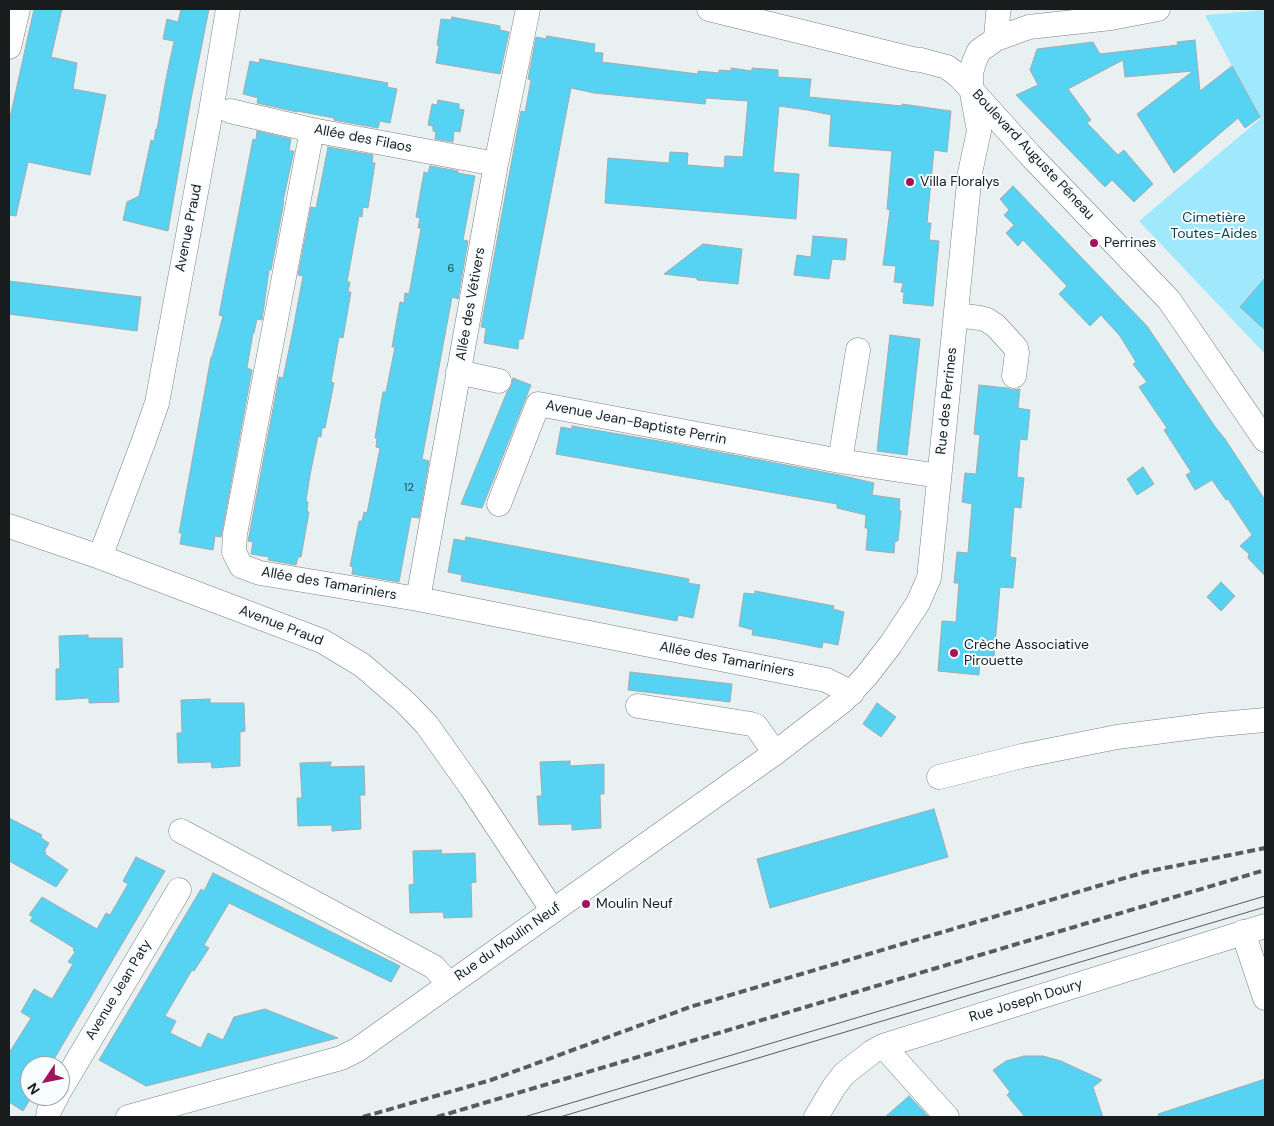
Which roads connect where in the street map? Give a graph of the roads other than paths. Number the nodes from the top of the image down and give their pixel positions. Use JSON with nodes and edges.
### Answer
{"nodes":[{"id":1,"x":18,"y":9,"type":"edge"},
{"id":2,"x":228,"y":9,"type":"edge"},
{"id":3,"x":528,"y":9,"type":"edge"},
{"id":4,"x":709,"y":9,"type":"edge"},
{"id":5,"x":1000,"y":9,"type":"edge"},
{"id":6,"x":1158,"y":9,"type":"edge"},
{"id":7,"x":996,"y":39,"type":"junction"},
{"id":8,"x":9,"y":47,"type":"edge"},
{"id":9,"x":970,"y":87,"type":"junction"},
{"id":10,"x":230,"y":111,"type":"dead end"},
{"id":11,"x":312,"y":130,"type":"junction"},
{"id":12,"x":496,"y":164,"type":"junction"},
{"id":13,"x":956,"y":315,"type":"junction"},
{"id":14,"x":858,"y":350,"type":"dead end"},
{"id":15,"x":458,"y":372,"type":"junction"},
{"id":16,"x":1014,"y":376,"type":"dead end"},
{"id":17,"x":499,"y":381,"type":"dead end"},
{"id":18,"x":1265,"y":440,"type":"edge"},
{"id":19,"x":840,"y":461,"type":"junction"},
{"id":20,"x":939,"y":476,"type":"junction"},
{"id":21,"x":499,"y":504,"type":"dead end"},
{"id":22,"x":9,"y":526,"type":"edge"},
{"id":23,"x":100,"y":557,"type":"junction"},
{"id":24,"x":418,"y":600,"type":"junction"},
{"id":25,"x":852,"y":693,"type":"junction"},
{"id":26,"x":638,"y":706,"type":"dead end"},
{"id":27,"x":1265,"y":720,"type":"edge"},
{"id":28,"x":775,"y":752,"type":"junction"},
{"id":29,"x":939,"y":777,"type":"dead end"},
{"id":30,"x":181,"y":831,"type":"dead end"},
{"id":31,"x":178,"y":890,"type":"dead end"},
{"id":32,"x":552,"y":911,"type":"junction"},
{"id":33,"x":1265,"y":926,"type":"edge"},
{"id":34,"x":1243,"y":932,"type":"junction"},
{"id":35,"x":449,"y":984,"type":"junction"},
{"id":36,"x":1265,"y":998,"type":"edge"},
{"id":37,"x":883,"y":1046,"type":"junction"},
{"id":38,"x":70,"y":1073,"type":"edge"},
{"id":39,"x":128,"y":1117,"type":"edge"},
{"id":40,"x":816,"y":1117,"type":"edge"},
{"id":41,"x":947,"y":1117,"type":"edge"}],
"edges":[{"from":1,"to":8,"type":"street"},
{"from":2,"to":23,"type":"street","name":"Avenue Praud"},
{"from":3,"to":12,"type":"street","name":"Allée des Vétivers"},
{"from":4,"to":9,"type":"street","name":"Boulevard Auguste Péneau"},
{"from":5,"to":7,"type":"street"},
{"from":6,"to":7,"type":"street"},
{"from":7,"to":9,"type":"street"},
{"from":9,"to":13,"type":"street","name":"Rue des Perrines"},
{"from":9,"to":18,"type":"street","name":"Boulevard Auguste Péneau"},
{"from":10,"to":11,"type":"street","name":"Allée des Filaos"},
{"from":11,"to":12,"type":"street","name":"Allée des Filaos"},
{"from":11,"to":24,"type":"street","name":"Allée des Tamariniers"},
{"from":12,"to":15,"type":"street","name":"Allée des Vétivers"},
{"from":13,"to":16,"type":"street"},
{"from":13,"to":20,"type":"street","name":"Rue des Perrines"},
{"from":14,"to":19,"type":"street"},
{"from":15,"to":17,"type":"street"},
{"from":15,"to":24,"type":"street","name":"Allée des Vétivers"},
{"from":19,"to":20,"type":"street","name":"Avenue Jean-Baptiste Perrin"},
{"from":19,"to":21,"type":"street","name":"Avenue Jean-Baptiste Perrin"},
{"from":20,"to":25,"type":"street","name":"Rue des Perrines"},
{"from":22,"to":23,"type":"street","name":"Avenue Praud"},
{"from":23,"to":32,"type":"street","name":"Avenue Praud"},
{"from":24,"to":25,"type":"street","name":"Allée des Tamariniers"},
{"from":25,"to":28,"type":"street","name":"Rue du Moulin Neuf"},
{"from":26,"to":28,"type":"street"},
{"from":27,"to":29,"type":"street"},
{"from":28,"to":32,"type":"street","name":"Rue du Moulin Neuf"},
{"from":30,"to":35,"type":"street"},
{"from":31,"to":38,"type":"street","name":"Avenue Jean Paty"},
{"from":32,"to":35,"type":"street","name":"Rue du Moulin Neuf"},
{"from":33,"to":34,"type":"street","name":"Rue Joseph Doury"},
{"from":34,"to":36,"type":"street"},
{"from":34,"to":37,"type":"street","name":"Rue Joseph Doury"},
{"from":35,"to":39,"type":"street","name":"Rue du Moulin Neuf"},
{"from":37,"to":40,"type":"street","name":"Rue Joseph Doury"},
{"from":37,"to":41,"type":"street"}]}
